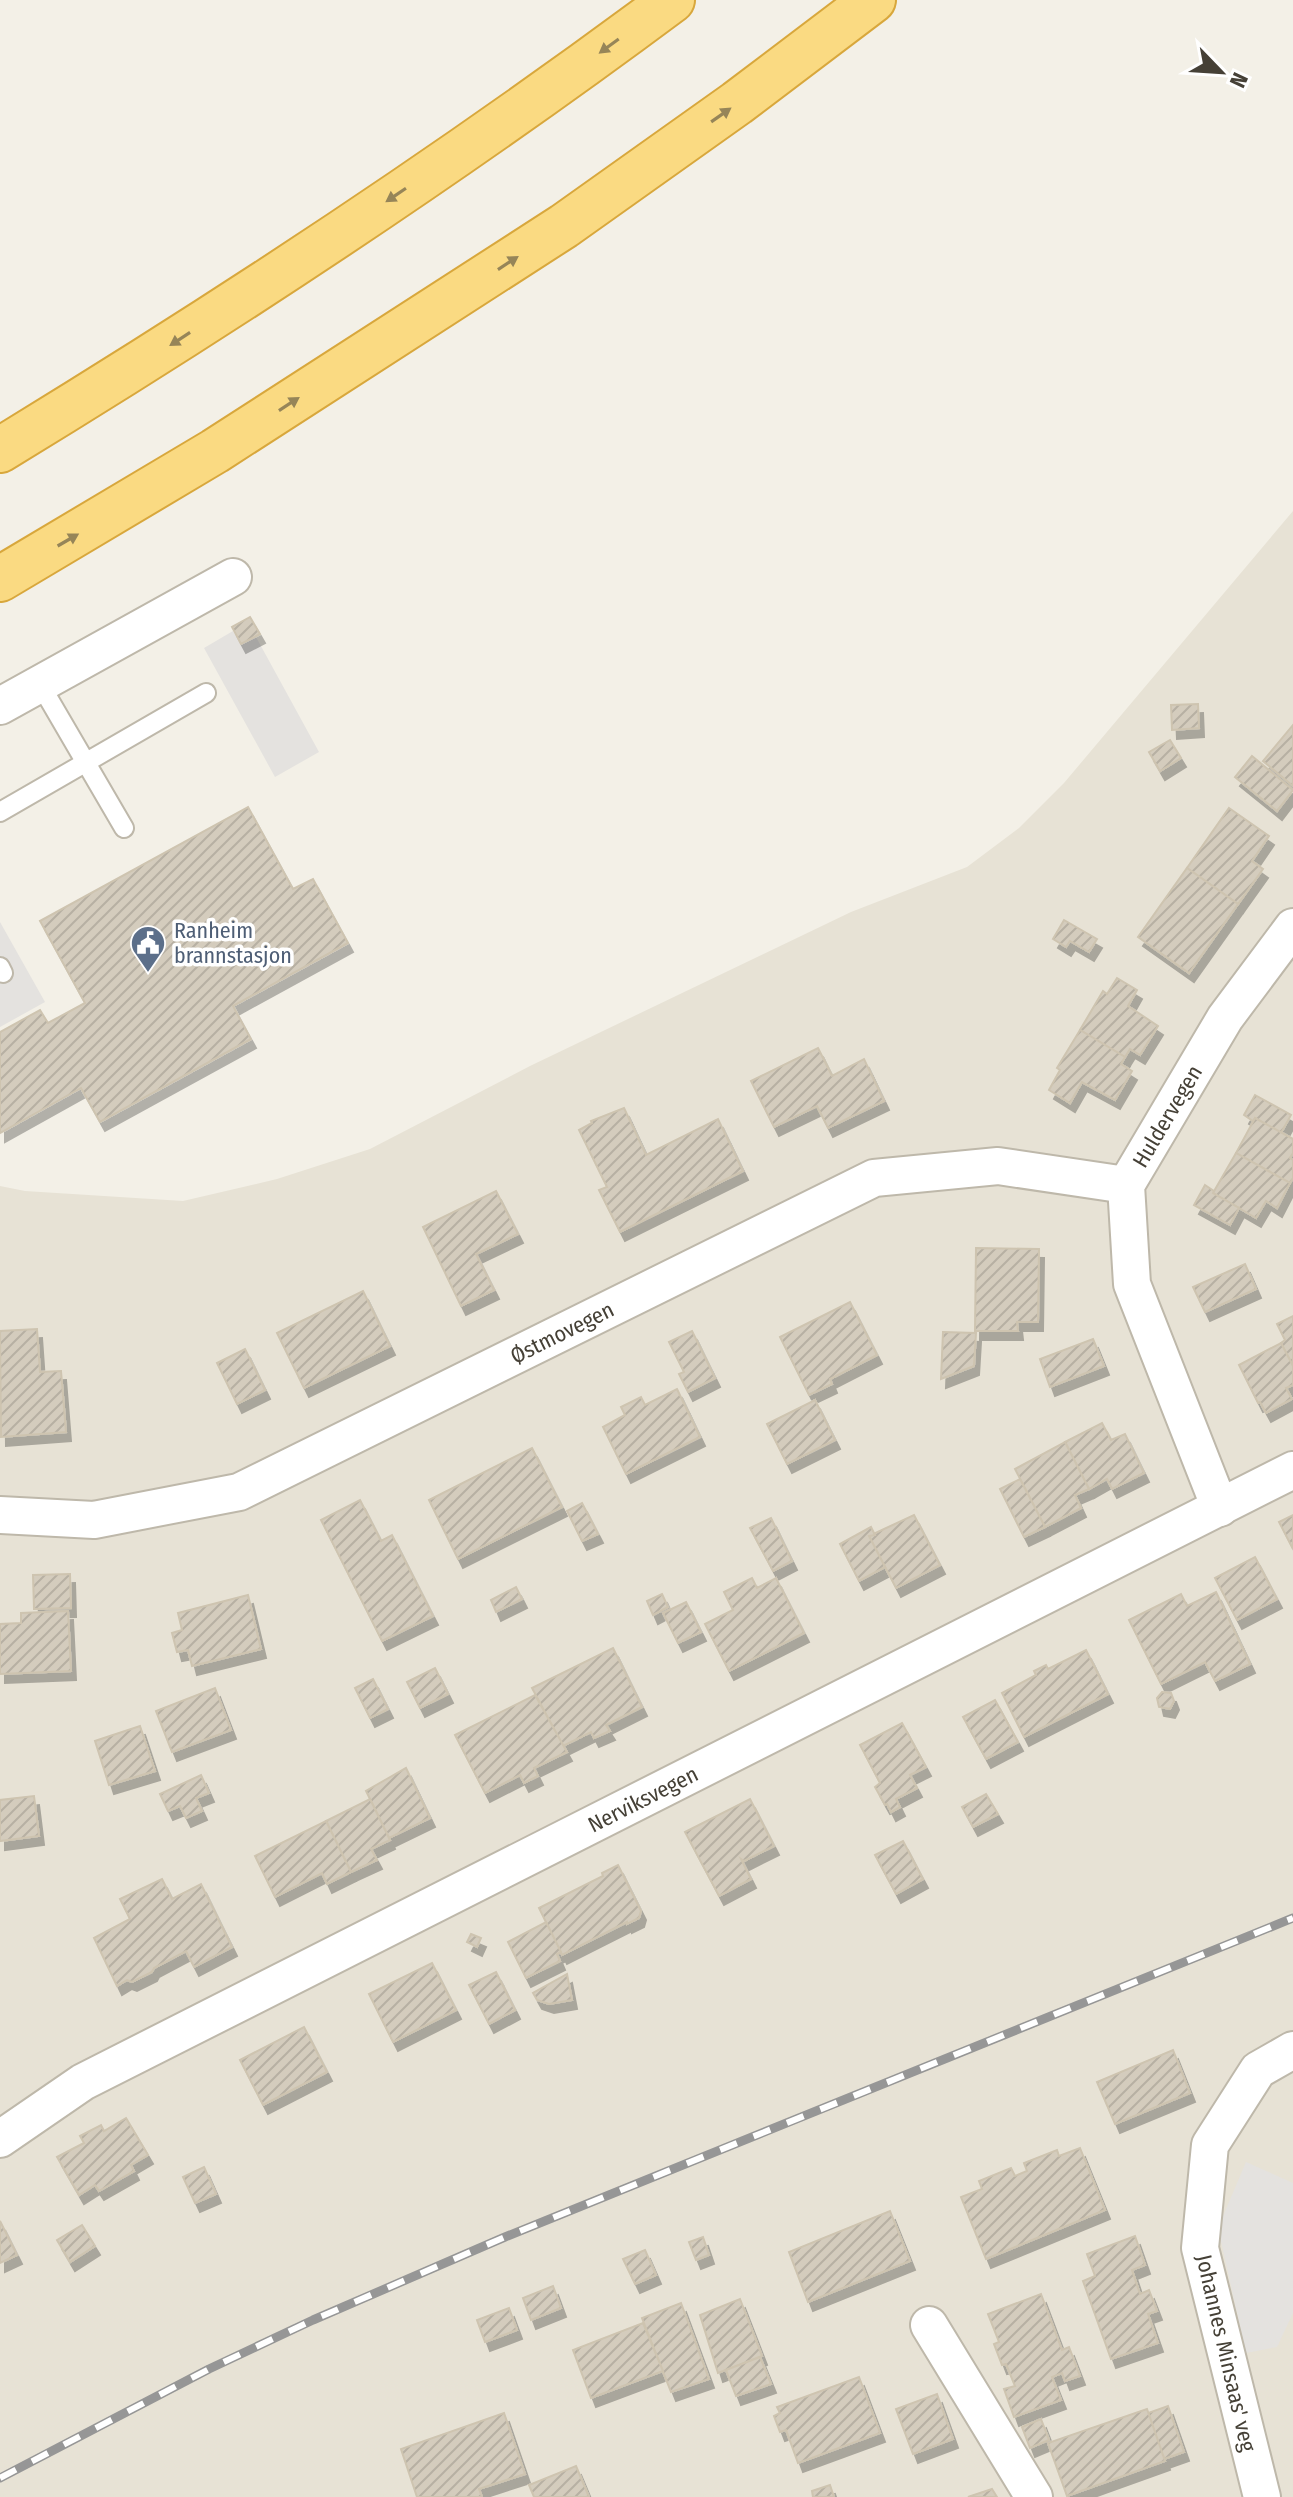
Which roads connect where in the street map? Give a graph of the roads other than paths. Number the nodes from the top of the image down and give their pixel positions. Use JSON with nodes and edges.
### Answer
{"nodes":[{"id":1,"x":672,"y":0,"type":"edge"},
{"id":2,"x":873,"y":0,"type":"edge"},
{"id":3,"x":0,"y":450,"type":"edge"},
{"id":4,"x":233,"y":577,"type":"dead end"},
{"id":5,"x":0,"y":579,"type":"edge"},
{"id":6,"x":40,"y":684,"type":"junction"},
{"id":7,"x":206,"y":693,"type":"dead end"},
{"id":8,"x":0,"y":706,"type":"edge"},
{"id":9,"x":87,"y":763,"type":"junction"},
{"id":10,"x":0,"y":812,"type":"edge"},
{"id":11,"x":124,"y":828,"type":"dead end"},
{"id":12,"x":1293,"y":927,"type":"edge"},
{"id":13,"x":1126,"y":1185,"type":"junction"},
{"id":14,"x":1293,"y":1470,"type":"edge"},
{"id":15,"x":1220,"y":1508,"type":"junction"},
{"id":16,"x":0,"y":1515,"type":"edge"},
{"id":17,"x":1293,"y":2050,"type":"edge"},
{"id":18,"x":0,"y":2139,"type":"edge"},
{"id":19,"x":929,"y":2325,"type":"dead end"},
{"id":20,"x":1034,"y":2497,"type":"edge"},
{"id":21,"x":1262,"y":2497,"type":"edge"}],
"edges":[{"from":1,"to":3,"type":"highway","one_way":true},
{"from":5,"to":2,"type":"highway","one_way":true},
{"from":4,"to":6,"type":"street"},
{"from":6,"to":8,"type":"street"},
{"from":6,"to":9,"type":"lane"},
{"from":7,"to":9,"type":"lane"},
{"from":9,"to":10,"type":"lane"},
{"from":9,"to":11,"type":"lane"},
{"from":12,"to":13,"type":"street","name":"Huldervegen"},
{"from":13,"to":15,"type":"street","name":"Huldervegen"},
{"from":13,"to":16,"type":"street","name":"Østmovegen"},
{"from":14,"to":15,"type":"street","name":"Nerviksvegen"},
{"from":15,"to":18,"type":"street","name":"Nerviksvegen"},
{"from":17,"to":21,"type":"street","name":"Johannes Minsaas' veg"},
{"from":19,"to":20,"type":"street"}]}
